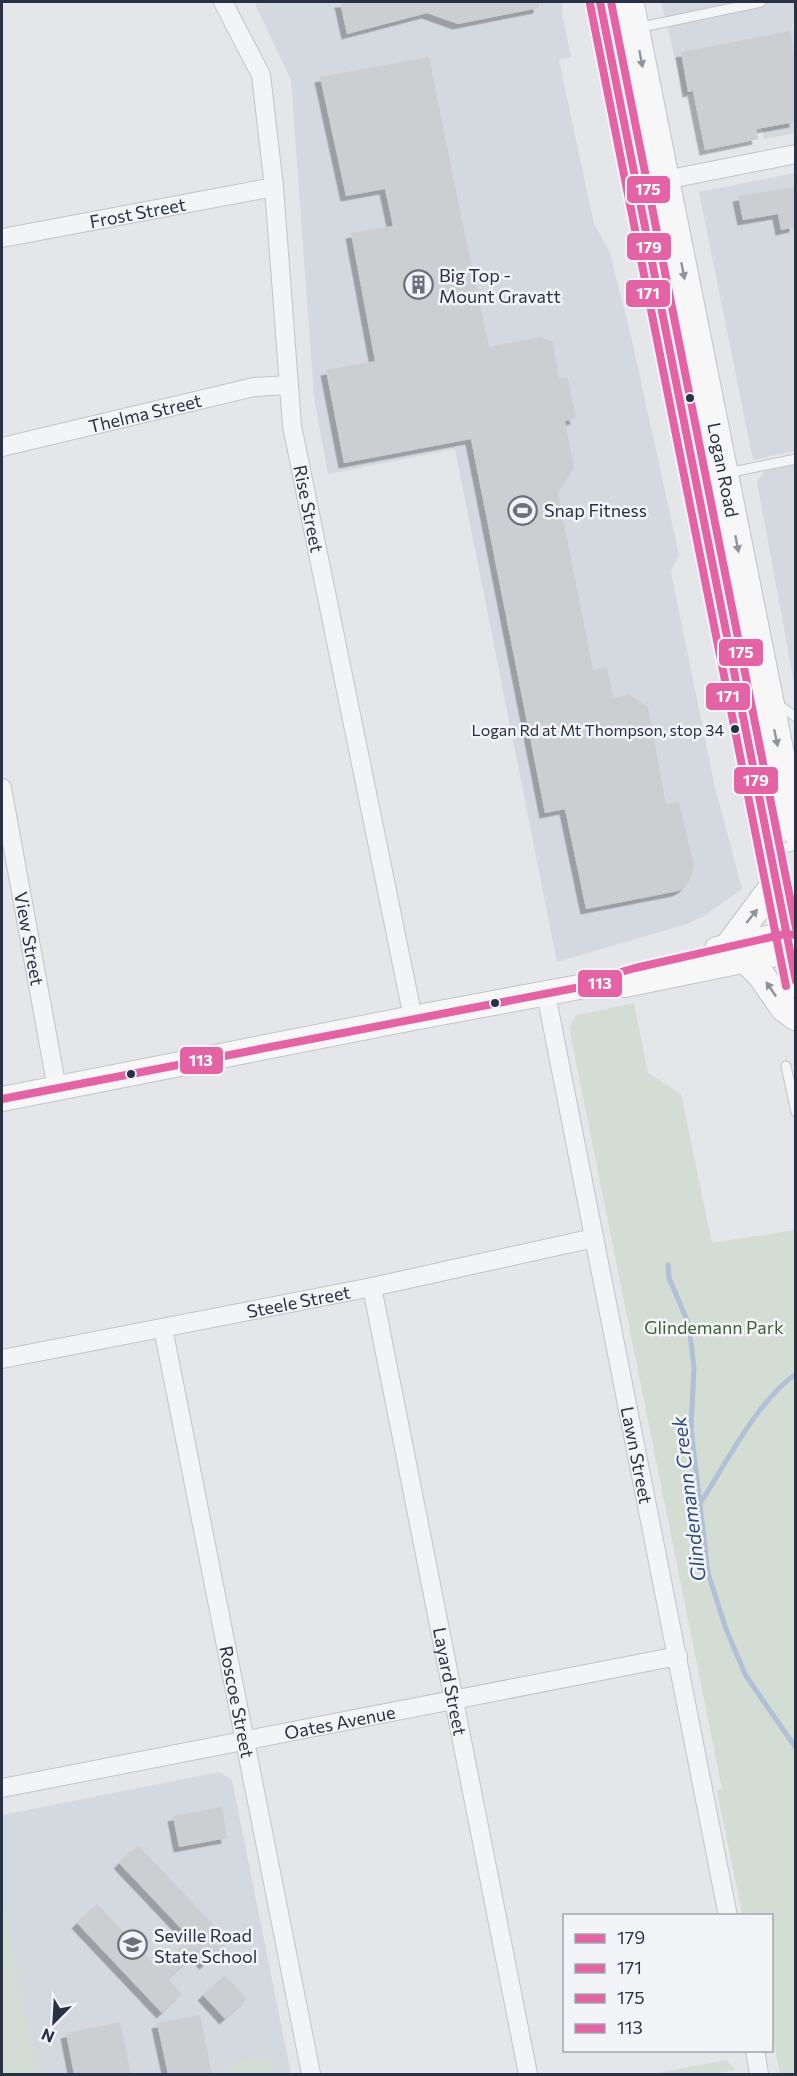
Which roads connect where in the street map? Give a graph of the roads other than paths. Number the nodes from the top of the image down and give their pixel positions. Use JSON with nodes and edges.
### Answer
{"nodes":[{"id":1,"x":223,"y":2,"type":"edge"},
{"id":2,"x":600,"y":2,"type":"edge"},
{"id":3,"x":630,"y":2,"type":"edge"},
{"id":4,"x":761,"y":2,"type":"edge"},
{"id":5,"x":635,"y":28,"type":"junction"},
{"id":6,"x":795,"y":154,"type":"edge"},
{"id":7,"x":665,"y":180,"type":"junction"},
{"id":8,"x":274,"y":187,"type":"junction"},
{"id":9,"x":2,"y":238,"type":"edge"},
{"id":10,"x":289,"y":385,"type":"junction"},
{"id":11,"x":2,"y":447,"type":"edge"},
{"id":12,"x":795,"y":459,"type":"edge"},
{"id":13,"x":723,"y":473,"type":"junction"},
{"id":14,"x":767,"y":698,"type":"junction"},
{"id":15,"x":795,"y":717,"type":"edge"},
{"id":16,"x":2,"y":788,"type":"edge"},
{"id":17,"x":795,"y":832,"type":"edge"},
{"id":18,"x":795,"y":845,"type":"edge"},
{"id":19,"x":769,"y":851,"type":"junction"},
{"id":20,"x":776,"y":884,"type":"junction"},
{"id":21,"x":791,"y":942,"type":"edge"},
{"id":22,"x":737,"y":953,"type":"junction"},
{"id":23,"x":795,"y":984,"type":"edge"},
{"id":24,"x":546,"y":994,"type":"junction"},
{"id":25,"x":795,"y":1017,"type":"edge"},
{"id":26,"x":413,"y":1018,"type":"junction"},
{"id":27,"x":786,"y":1066,"type":"dead end"},
{"id":28,"x":57,"y":1089,"type":"junction"},
{"id":29,"x":2,"y":1100,"type":"edge"},
{"id":30,"x":795,"y":1112,"type":"edge"},
{"id":31,"x":594,"y":1238,"type":"junction"},
{"id":32,"x":372,"y":1287,"type":"junction"},
{"id":33,"x":163,"y":1328,"type":"junction"},
{"id":34,"x":2,"y":1359,"type":"edge"},
{"id":35,"x":678,"y":1656,"type":"junction"},
{"id":36,"x":455,"y":1700,"type":"junction"},
{"id":37,"x":244,"y":1741,"type":"junction"},
{"id":38,"x":2,"y":1788,"type":"edge"},
{"id":39,"x":728,"y":1914,"type":"edge"},
{"id":40,"x":754,"y":2052,"type":"edge"},
{"id":41,"x":310,"y":2074,"type":"edge"},
{"id":42,"x":528,"y":2074,"type":"edge"},
{"id":43,"x":759,"y":2074,"type":"edge"}],
"edges":[{"from":1,"to":8,"type":"street","name":"Rise Street"},
{"from":2,"to":19,"type":"main road","name":"Logan Road"},
{"from":3,"to":5,"type":"main road","name":"Logan Road"},
{"from":4,"to":5,"type":"lane"},
{"from":5,"to":7,"type":"main road","name":"Logan Road","one_way":true},
{"from":6,"to":7,"type":"street"},
{"from":7,"to":13,"type":"main road","name":"Logan Road","one_way":true},
{"from":8,"to":9,"type":"street","name":"Frost Street"},
{"from":8,"to":10,"type":"street","name":"Rise Street"},
{"from":10,"to":11,"type":"street","name":"Thelma Street"},
{"from":10,"to":26,"type":"street","name":"Rise Street"},
{"from":12,"to":13,"type":"lane"},
{"from":13,"to":14,"type":"main road","name":"Logan Road","one_way":true},
{"from":14,"to":15,"type":"lane"},
{"from":14,"to":17,"type":"main road","name":"Logan Road","one_way":true},
{"from":16,"to":28,"type":"street","name":"View Street"},
{"from":18,"to":19,"type":"lane"},
{"from":19,"to":20,"type":"main road","name":"Logan Road"},
{"from":20,"to":21,"type":"main road","name":"Logan Road"},
{"from":22,"to":20,"type":"main road","one_way":true},
{"from":21,"to":22,"type":"main road"},
{"from":21,"to":23,"type":"main road","name":"Logan Road"},
{"from":22,"to":24,"type":"main road"},
{"from":25,"to":22,"type":"main road","one_way":true},
{"from":24,"to":26,"type":"main road"},
{"from":24,"to":31,"type":"street","name":"Lawn Street"},
{"from":26,"to":28,"type":"main road"},
{"from":27,"to":30,"type":"lane"},
{"from":28,"to":29,"type":"main road"},
{"from":31,"to":32,"type":"street","name":"Steele Street"},
{"from":31,"to":35,"type":"street","name":"Lawn Street"},
{"from":32,"to":33,"type":"street","name":"Steele Street"},
{"from":32,"to":36,"type":"street","name":"Layard Street"},
{"from":33,"to":34,"type":"street","name":"Steele Street"},
{"from":33,"to":37,"type":"street","name":"Roscoe Street"},
{"from":35,"to":36,"type":"street","name":"Oates Avenue"},
{"from":35,"to":39,"type":"street","name":"Lawn Street"},
{"from":36,"to":37,"type":"street","name":"Oates Avenue"},
{"from":36,"to":42,"type":"street","name":"Layard Street"},
{"from":37,"to":38,"type":"street","name":"Oates Avenue"},
{"from":37,"to":41,"type":"street","name":"Roscoe Street"},
{"from":40,"to":43,"type":"street"}]}
